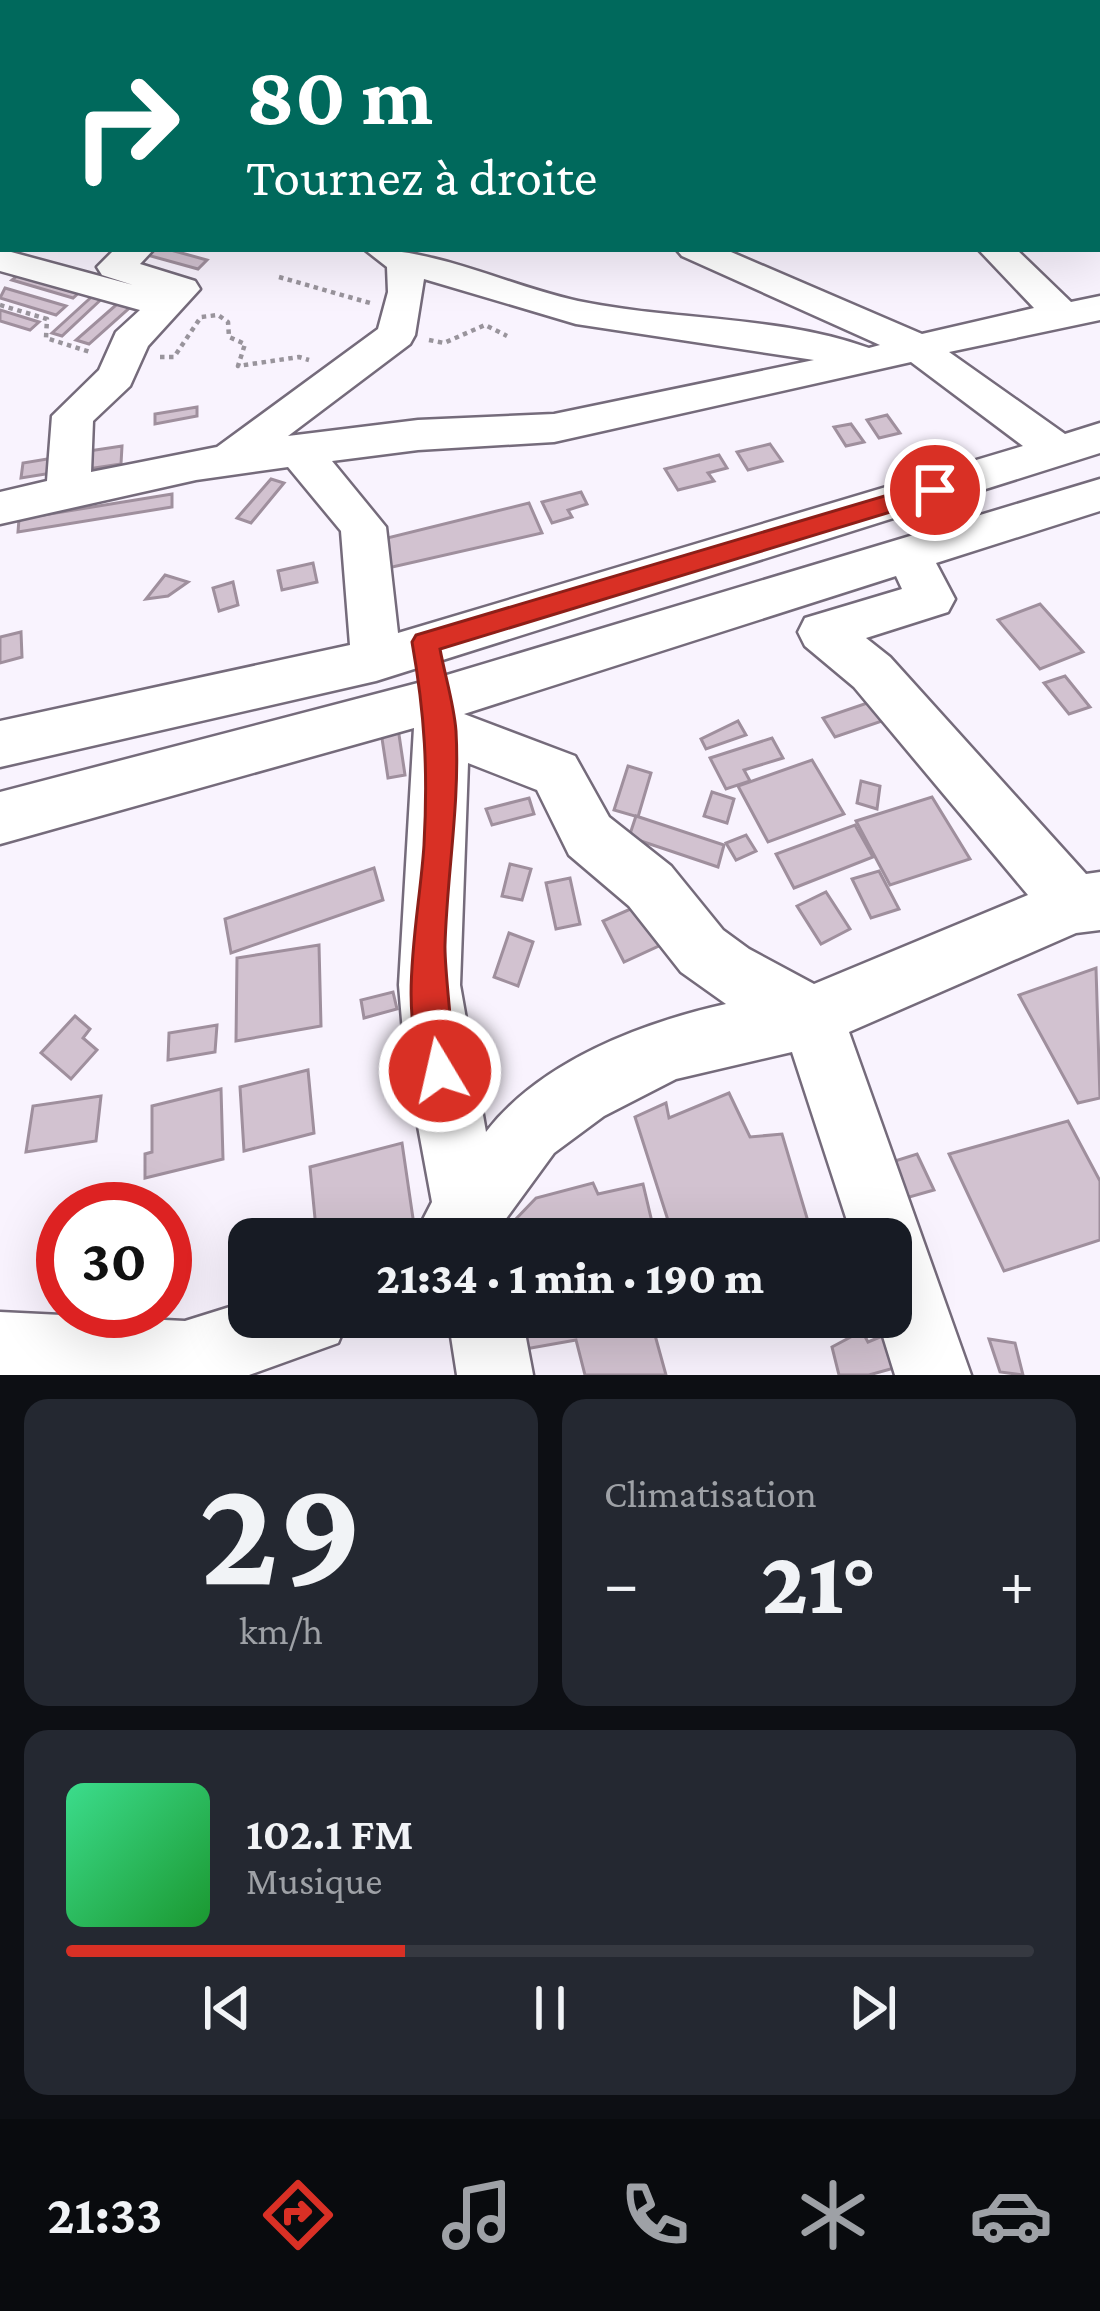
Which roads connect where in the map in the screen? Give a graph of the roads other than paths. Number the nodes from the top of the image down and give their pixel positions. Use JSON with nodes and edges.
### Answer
{"nodes":[{"id":1,"x":708,"y":252,"type":"edge"},
{"id":2,"x":999,"y":252,"type":"edge"},
{"id":3,"x":394,"y":256,"type":"edge"},
{"id":4,"x":0,"y":260,"type":"edge"},
{"id":5,"x":116,"y":267,"type":"edge"},
{"id":6,"x":1100,"y":308,"type":"edge"},
{"id":7,"x":1061,"y":313,"type":"junction"},
{"id":8,"x":915,"y":346,"type":"junction"},
{"id":9,"x":861,"y":363,"type":"junction"},
{"id":10,"x":1064,"y":440,"type":"edge"},
{"id":11,"x":298,"y":450,"type":"junction"},
{"id":12,"x":227,"y":461,"type":"junction"},
{"id":13,"x":68,"y":494,"type":"junction"},
{"id":14,"x":1100,"y":495,"type":"edge"},
{"id":15,"x":0,"y":508,"type":"edge"},
{"id":16,"x":910,"y":557,"type":"junction"},
{"id":17,"x":420,"y":683,"type":"junction"},
{"id":18,"x":0,"y":744,"type":"edge"},
{"id":19,"x":0,"y":818,"type":"edge"},
{"id":20,"x":1087,"y":903,"type":"edge"},
{"id":21,"x":812,"y":1016,"type":"junction"},
{"id":22,"x":461,"y":1218,"type":"edge"},
{"id":23,"x":470,"y":1218,"type":"edge"},
{"id":24,"x":881,"y":1218,"type":"edge"},
{"id":25,"x":912,"y":1312,"type":"edge"},
{"id":26,"x":248,"y":1338,"type":"edge"},
{"id":27,"x":489,"y":1338,"type":"edge"},
{"id":28,"x":0,"y":1349,"type":"edge"},
{"id":29,"x":495,"y":1375,"type":"edge"},
{"id":30,"x":933,"y":1375,"type":"edge"}],
"edges":[{"from":1,"to":8,"type":"street"},
{"from":2,"to":7,"type":"street"},
{"from":3,"to":9,"type":"street"},
{"from":3,"to":12,"type":"street"},
{"from":4,"to":5,"type":"street"},
{"from":5,"to":13,"type":"street"},
{"from":6,"to":7,"type":"street"},
{"from":7,"to":8,"type":"street"},
{"from":8,"to":9,"type":"street"},
{"from":8,"to":10,"type":"street"},
{"from":9,"to":10,"type":"street"},
{"from":9,"to":11,"type":"street"},
{"from":10,"to":17,"type":"street"},
{"from":11,"to":12,"type":"street"},
{"from":11,"to":17,"type":"street"},
{"from":12,"to":13,"type":"street"},
{"from":13,"to":15,"type":"street"},
{"from":14,"to":16,"type":"street"},
{"from":16,"to":17,"type":"street"},
{"from":16,"to":20,"type":"street"},
{"from":17,"to":18,"type":"street"},
{"from":17,"to":19,"type":"street"},
{"from":17,"to":21,"type":"street"},
{"from":17,"to":22,"type":"street"},
{"from":20,"to":21,"type":"street"},
{"from":21,"to":23,"type":"street"},
{"from":21,"to":24,"type":"street"},
{"from":25,"to":30,"type":"street"},
{"from":26,"to":28,"type":"street"},
{"from":27,"to":29,"type":"street"}]}
